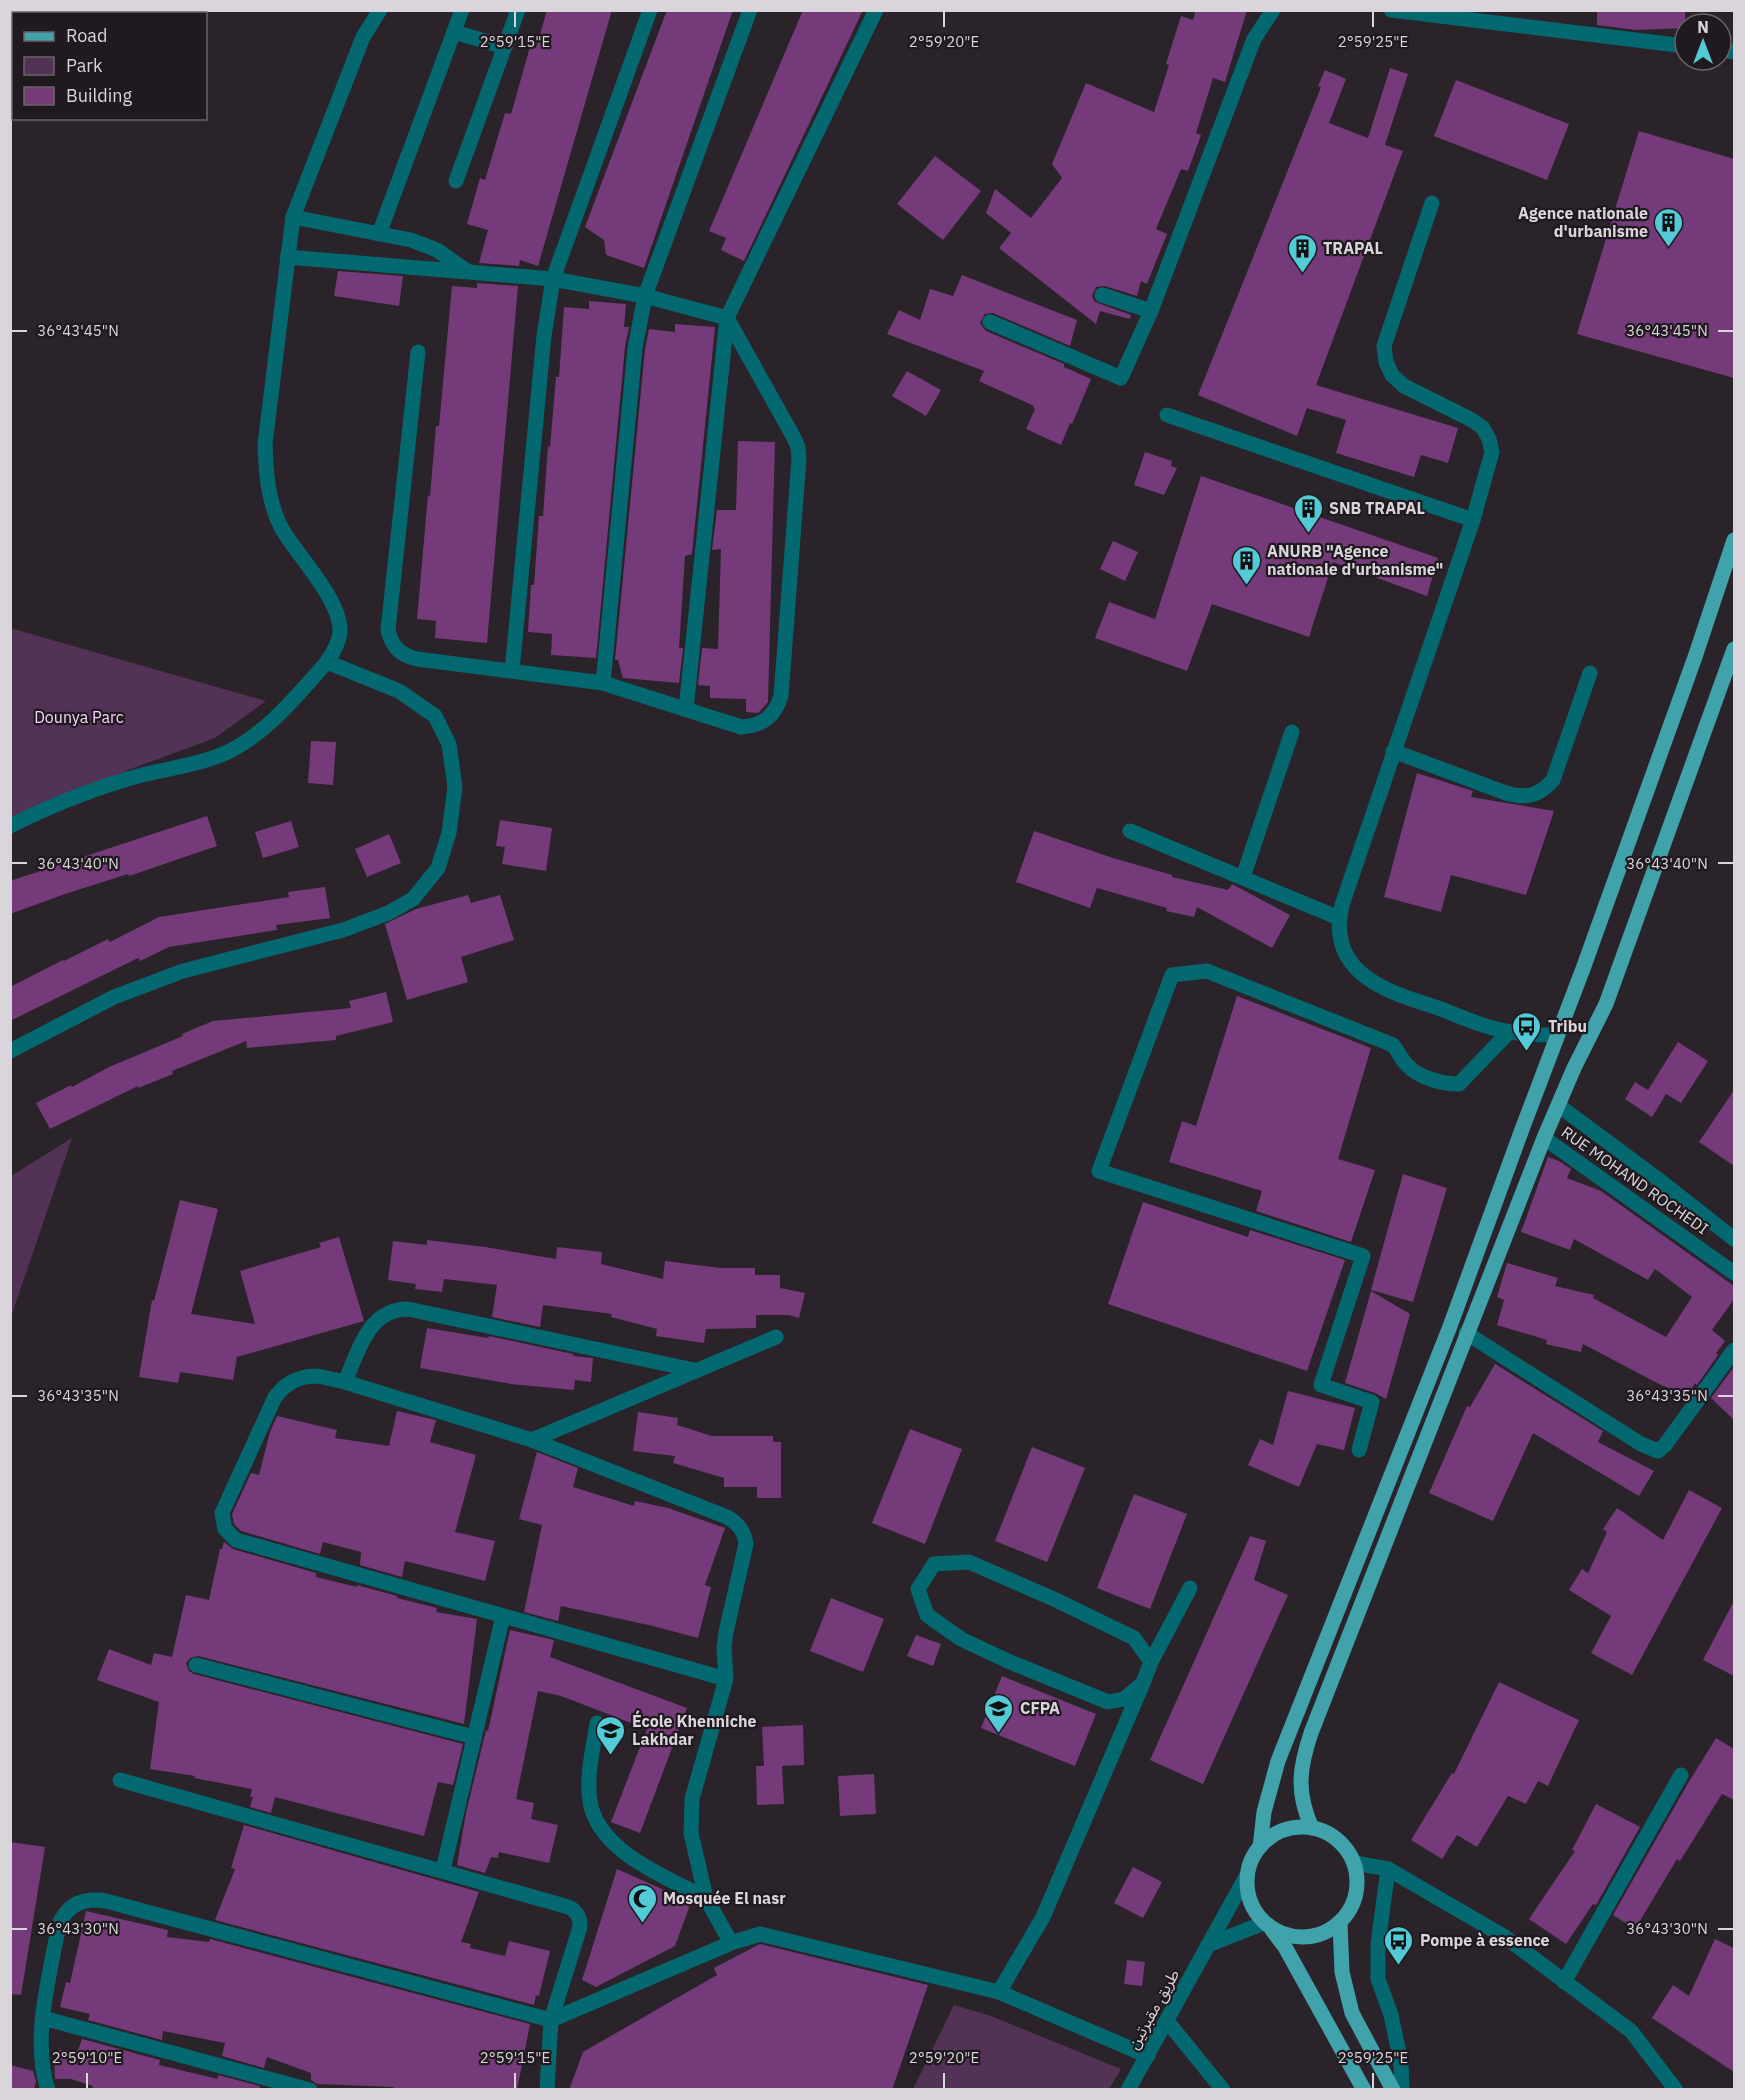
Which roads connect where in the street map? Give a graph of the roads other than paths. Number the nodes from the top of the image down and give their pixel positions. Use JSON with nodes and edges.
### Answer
{"nodes":[{"id":1,"x":380,"y":10,"type":"edge"},
{"id":2,"x":462,"y":10,"type":"edge"},
{"id":3,"x":518,"y":10,"type":"edge"},
{"id":4,"x":650,"y":10,"type":"edge"},
{"id":5,"x":750,"y":10,"type":"edge"},
{"id":6,"x":876,"y":10,"type":"edge"},
{"id":7,"x":1273,"y":10,"type":"edge"},
{"id":8,"x":1391,"y":10,"type":"edge"},
{"id":9,"x":454,"y":32,"type":"junction"},
{"id":10,"x":1673,"y":45,"type":"edge"},
{"id":11,"x":505,"y":47,"type":"junction"},
{"id":12,"x":456,"y":181,"type":"dead end"},
{"id":13,"x":1432,"y":203,"type":"dead end"},
{"id":14,"x":293,"y":217,"type":"junction"},
{"id":15,"x":379,"y":234,"type":"junction"},
{"id":16,"x":287,"y":257,"type":"junction"},
{"id":17,"x":467,"y":271,"type":"junction"},
{"id":18,"x":553,"y":279,"type":"junction"},
{"id":19,"x":1102,"y":295,"type":"dead end"},
{"id":20,"x":645,"y":296,"type":"junction"},
{"id":21,"x":1151,"y":311,"type":"junction"},
{"id":22,"x":727,"y":318,"type":"junction"},
{"id":23,"x":990,"y":322,"type":"dead end"},
{"id":24,"x":418,"y":352,"type":"dead end"},
{"id":25,"x":1167,"y":415,"type":"dead end"},
{"id":26,"x":1473,"y":520,"type":"junction"},
{"id":27,"x":1734,"y":540,"type":"edge"},
{"id":28,"x":1734,"y":649,"type":"edge"},
{"id":29,"x":327,"y":662,"type":"junction"},
{"id":30,"x":512,"y":671,"type":"junction"},
{"id":31,"x":1590,"y":673,"type":"dead end"},
{"id":32,"x":603,"y":683,"type":"junction"},
{"id":33,"x":686,"y":709,"type":"junction"},
{"id":34,"x":1292,"y":732,"type":"dead end"},
{"id":35,"x":1393,"y":751,"type":"junction"},
{"id":36,"x":10,"y":826,"type":"edge"},
{"id":37,"x":1130,"y":831,"type":"dead end"},
{"id":38,"x":1243,"y":877,"type":"junction"},
{"id":39,"x":1339,"y":918,"type":"junction"},
{"id":40,"x":1509,"y":1032,"type":"junction"},
{"id":41,"x":1557,"y":1035,"type":"junction"},
{"id":42,"x":10,"y":1051,"type":"edge"},
{"id":43,"x":1558,"y":1105,"type":"junction"},
{"id":44,"x":1544,"y":1138,"type":"junction"},
{"id":45,"x":1734,"y":1239,"type":"edge"},
{"id":46,"x":1734,"y":1272,"type":"edge"},
{"id":47,"x":1466,"y":1333,"type":"junction"},
{"id":48,"x":776,"y":1337,"type":"dead end"},
{"id":49,"x":1734,"y":1350,"type":"edge"},
{"id":50,"x":694,"y":1370,"type":"junction"},
{"id":51,"x":345,"y":1382,"type":"junction"},
{"id":52,"x":532,"y":1440,"type":"junction"},
{"id":53,"x":1359,"y":1450,"type":"dead end"},
{"id":54,"x":1190,"y":1588,"type":"dead end"},
{"id":55,"x":503,"y":1616,"type":"junction"},
{"id":56,"x":1151,"y":1662,"type":"junction"},
{"id":57,"x":196,"y":1665,"type":"dead end"},
{"id":58,"x":726,"y":1679,"type":"junction"},
{"id":59,"x":1143,"y":1683,"type":"junction"},
{"id":60,"x":597,"y":1724,"type":"dead end"},
{"id":61,"x":474,"y":1737,"type":"junction"},
{"id":62,"x":1681,"y":1775,"type":"dead end"},
{"id":63,"x":120,"y":1780,"type":"dead end"},
{"id":64,"x":1312,"y":1828,"type":"junction"},
{"id":65,"x":1260,"y":1847,"type":"junction"},
{"id":66,"x":1354,"y":1863,"type":"junction"},
{"id":67,"x":1388,"y":1869,"type":"junction"},
{"id":68,"x":443,"y":1870,"type":"junction"},
{"id":69,"x":1247,"y":1875,"type":"junction"},
{"id":70,"x":706,"y":1898,"type":"junction"},
{"id":71,"x":1340,"y":1923,"type":"junction"},
{"id":72,"x":1266,"y":1924,"type":"junction"},
{"id":73,"x":731,"y":1943,"type":"junction"},
{"id":74,"x":1209,"y":1945,"type":"junction"},
{"id":75,"x":1564,"y":1982,"type":"junction"},
{"id":76,"x":999,"y":1992,"type":"junction"},
{"id":77,"x":43,"y":2018,"type":"junction"},
{"id":78,"x":551,"y":2020,"type":"junction"},
{"id":79,"x":1167,"y":2021,"type":"junction"},
{"id":80,"x":1148,"y":2056,"type":"junction"},
{"id":81,"x":48,"y":2090,"type":"edge"},
{"id":82,"x":310,"y":2090,"type":"edge"},
{"id":83,"x":547,"y":2090,"type":"edge"},
{"id":84,"x":1128,"y":2090,"type":"edge"},
{"id":85,"x":1223,"y":2090,"type":"edge"},
{"id":86,"x":1364,"y":2090,"type":"edge"},
{"id":87,"x":1393,"y":2090,"type":"edge"},
{"id":88,"x":1402,"y":2090,"type":"edge"},
{"id":89,"x":1676,"y":2090,"type":"edge"}],
"edges":[{"from":1,"to":14,"type":"street"},
{"from":2,"to":9,"type":"street"},
{"from":3,"to":11,"type":"street"},
{"from":4,"to":18,"type":"street"},
{"from":5,"to":20,"type":"street"},
{"from":6,"to":22,"type":"street"},
{"from":7,"to":21,"type":"street"},
{"from":8,"to":10,"type":"street"},
{"from":9,"to":11,"type":"street"},
{"from":9,"to":15,"type":"street"},
{"from":11,"to":12,"type":"street"},
{"from":13,"to":26,"type":"street"},
{"from":14,"to":15,"type":"street"},
{"from":14,"to":16,"type":"street"},
{"from":15,"to":17,"type":"street"},
{"from":16,"to":17,"type":"street"},
{"from":16,"to":29,"type":"street"},
{"from":17,"to":18,"type":"street"},
{"from":18,"to":20,"type":"street"},
{"from":18,"to":30,"type":"street"},
{"from":19,"to":21,"type":"street"},
{"from":20,"to":22,"type":"street"},
{"from":20,"to":32,"type":"street"},
{"from":21,"to":23,"type":"street"},
{"from":22,"to":33,"type":"street"},
{"from":22,"to":33,"type":"street"},
{"from":24,"to":30,"type":"street"},
{"from":25,"to":26,"type":"street"},
{"from":26,"to":35,"type":"street"},
{"from":27,"to":41,"type":"main road"},
{"from":28,"to":43,"type":"main road"},
{"from":29,"to":36,"type":"street"},
{"from":29,"to":42,"type":"street"},
{"from":30,"to":32,"type":"street"},
{"from":31,"to":35,"type":"street"},
{"from":32,"to":33,"type":"street"},
{"from":34,"to":38,"type":"street"},
{"from":35,"to":39,"type":"street"},
{"from":37,"to":38,"type":"street"},
{"from":38,"to":39,"type":"street"},
{"from":39,"to":40,"type":"street"},
{"from":40,"to":41,"type":"street"},
{"from":40,"to":53,"type":"street"},
{"from":41,"to":65,"type":"main road"},
{"from":43,"to":44,"type":"main road"},
{"from":43,"to":45,"type":"street"},
{"from":44,"to":46,"type":"street","name":"RUE MOHAND ROCHEDI"},
{"from":44,"to":47,"type":"main road"},
{"from":47,"to":49,"type":"street"},
{"from":47,"to":64,"type":"main road"},
{"from":48,"to":50,"type":"street"},
{"from":50,"to":51,"type":"street"},
{"from":50,"to":52,"type":"street"},
{"from":51,"to":52,"type":"street"},
{"from":51,"to":55,"type":"street"},
{"from":52,"to":58,"type":"street"},
{"from":54,"to":56,"type":"street"},
{"from":55,"to":58,"type":"street"},
{"from":55,"to":61,"type":"street"},
{"from":56,"to":59,"type":"street"},
{"from":56,"to":59,"type":"street"},
{"from":57,"to":61,"type":"street"},
{"from":58,"to":70,"type":"street"},
{"from":59,"to":76,"type":"street"},
{"from":60,"to":70,"type":"street"},
{"from":61,"to":68,"type":"street"},
{"from":62,"to":75,"type":"street"},
{"from":63,"to":68,"type":"street"},
{"from":64,"to":65,"type":"main road"},
{"from":64,"to":66,"type":"main road"},
{"from":65,"to":69,"type":"main road"},
{"from":66,"to":67,"type":"street"},
{"from":66,"to":71,"type":"main road"},
{"from":67,"to":75,"type":"street"},
{"from":67,"to":88,"type":"street"},
{"from":68,"to":78,"type":"street"},
{"from":69,"to":72,"type":"main road"},
{"from":69,"to":74,"type":"street","name":"طريق مقبرتين"},
{"from":70,"to":73,"type":"street"},
{"from":71,"to":72,"type":"main road"},
{"from":71,"to":87,"type":"main road"},
{"from":72,"to":74,"type":"street"},
{"from":72,"to":86,"type":"main road"},
{"from":73,"to":76,"type":"street"},
{"from":73,"to":78,"type":"street"},
{"from":74,"to":79,"type":"street","name":"طريق مقبرتين"},
{"from":75,"to":89,"type":"street"},
{"from":76,"to":80,"type":"street"},
{"from":77,"to":78,"type":"street"},
{"from":77,"to":81,"type":"street"},
{"from":77,"to":82,"type":"street"},
{"from":78,"to":83,"type":"street"},
{"from":79,"to":80,"type":"street","name":"طريق مقبرتين"},
{"from":79,"to":85,"type":"street"},
{"from":80,"to":84,"type":"street","name":"طريق مقبرتين"}]}
